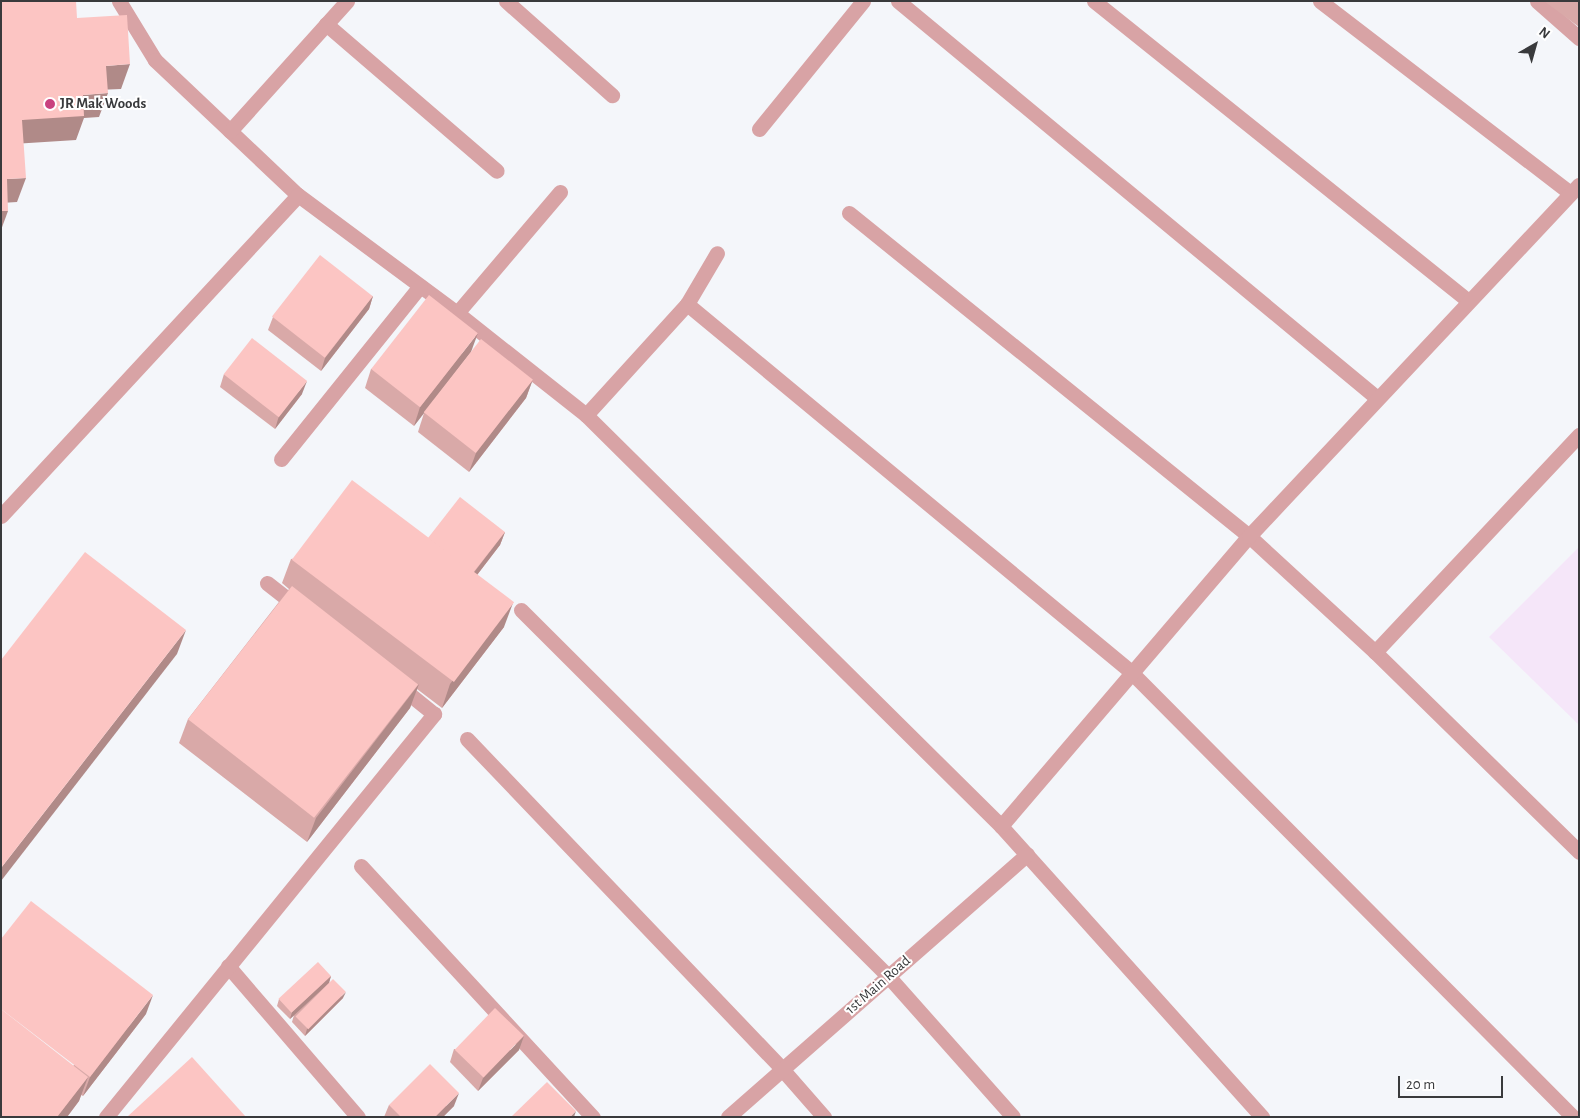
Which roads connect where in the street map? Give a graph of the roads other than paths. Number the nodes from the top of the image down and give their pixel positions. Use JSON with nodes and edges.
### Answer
{"nodes":[{"id":1,"x":119,"y":1,"type":"edge"},
{"id":2,"x":346,"y":1,"type":"edge"},
{"id":3,"x":506,"y":1,"type":"edge"},
{"id":4,"x":863,"y":1,"type":"edge"},
{"id":5,"x":898,"y":1,"type":"edge"},
{"id":6,"x":1094,"y":1,"type":"edge"},
{"id":7,"x":1320,"y":1,"type":"edge"},
{"id":8,"x":1537,"y":1,"type":"edge"},
{"id":9,"x":326,"y":24,"type":"junction"},
{"id":10,"x":1579,"y":38,"type":"edge"},
{"id":11,"x":612,"y":95,"type":"dead end"},
{"id":12,"x":759,"y":129,"type":"dead end"},
{"id":13,"x":230,"y":131,"type":"junction"},
{"id":14,"x":497,"y":171,"type":"dead end"},
{"id":15,"x":1575,"y":189,"type":"edge"},
{"id":16,"x":560,"y":192,"type":"dead end"},
{"id":17,"x":298,"y":195,"type":"junction"},
{"id":18,"x":848,"y":213,"type":"dead end"},
{"id":19,"x":717,"y":253,"type":"dead end"},
{"id":20,"x":420,"y":286,"type":"junction"},
{"id":21,"x":1468,"y":300,"type":"junction"},
{"id":22,"x":687,"y":304,"type":"junction"},
{"id":23,"x":457,"y":313,"type":"junction"},
{"id":24,"x":1378,"y":398,"type":"junction"},
{"id":25,"x":586,"y":415,"type":"junction"},
{"id":26,"x":1579,"y":435,"type":"edge"},
{"id":27,"x":281,"y":459,"type":"dead end"},
{"id":28,"x":1,"y":516,"type":"edge"},
{"id":29,"x":1249,"y":536,"type":"junction"},
{"id":30,"x":267,"y":583,"type":"dead end"},
{"id":31,"x":521,"y":610,"type":"dead end"},
{"id":32,"x":312,"y":619,"type":"edge"},
{"id":33,"x":1375,"y":652,"type":"junction"},
{"id":34,"x":1130,"y":671,"type":"junction"},
{"id":35,"x":389,"y":678,"type":"edge"},
{"id":36,"x":467,"y":738,"type":"dead end"},
{"id":37,"x":1001,"y":826,"type":"junction"},
{"id":38,"x":1579,"y":852,"type":"edge"},
{"id":39,"x":1027,"y":854,"type":"junction"},
{"id":40,"x":361,"y":866,"type":"dead end"},
{"id":41,"x":228,"y":966,"type":"junction"},
{"id":42,"x":888,"y":976,"type":"junction"},
{"id":43,"x":782,"y":1069,"type":"junction"},
{"id":44,"x":106,"y":1117,"type":"edge"},
{"id":45,"x":358,"y":1117,"type":"edge"},
{"id":46,"x":593,"y":1117,"type":"edge"},
{"id":47,"x":728,"y":1117,"type":"edge"},
{"id":48,"x":824,"y":1117,"type":"edge"},
{"id":49,"x":1013,"y":1117,"type":"edge"},
{"id":50,"x":1262,"y":1117,"type":"edge"},
{"id":51,"x":1573,"y":1117,"type":"edge"}],
"edges":[{"from":1,"to":13,"type":"street"},
{"from":2,"to":9,"type":"street"},
{"from":3,"to":11,"type":"street"},
{"from":4,"to":12,"type":"street"},
{"from":5,"to":24,"type":"street"},
{"from":6,"to":21,"type":"street"},
{"from":7,"to":15,"type":"street"},
{"from":8,"to":10,"type":"street"},
{"from":9,"to":13,"type":"street"},
{"from":9,"to":14,"type":"street"},
{"from":13,"to":17,"type":"street"},
{"from":15,"to":21,"type":"street"},
{"from":16,"to":23,"type":"street"},
{"from":17,"to":20,"type":"street"},
{"from":17,"to":28,"type":"street"},
{"from":18,"to":29,"type":"street"},
{"from":19,"to":22,"type":"street"},
{"from":20,"to":23,"type":"street"},
{"from":20,"to":27,"type":"street"},
{"from":21,"to":24,"type":"street"},
{"from":22,"to":25,"type":"street"},
{"from":22,"to":34,"type":"street"},
{"from":23,"to":25,"type":"street"},
{"from":24,"to":29,"type":"street"},
{"from":25,"to":37,"type":"street"},
{"from":26,"to":33,"type":"street"},
{"from":29,"to":33,"type":"street"},
{"from":29,"to":34,"type":"street"},
{"from":30,"to":32,"type":"street"},
{"from":31,"to":42,"type":"street"},
{"from":33,"to":38,"type":"street"},
{"from":34,"to":37,"type":"street"},
{"from":34,"to":51,"type":"street"},
{"from":35,"to":41,"type":"street"},
{"from":36,"to":43,"type":"street"},
{"from":37,"to":39,"type":"street"},
{"from":39,"to":42,"type":"street","name":"1st Main Road"},
{"from":39,"to":50,"type":"street"},
{"from":40,"to":46,"type":"street"},
{"from":41,"to":44,"type":"street"},
{"from":41,"to":45,"type":"street"},
{"from":42,"to":43,"type":"street","name":"1st Main Road"},
{"from":42,"to":49,"type":"street"},
{"from":43,"to":47,"type":"street","name":"1st Main Road"},
{"from":43,"to":48,"type":"street"}]}
